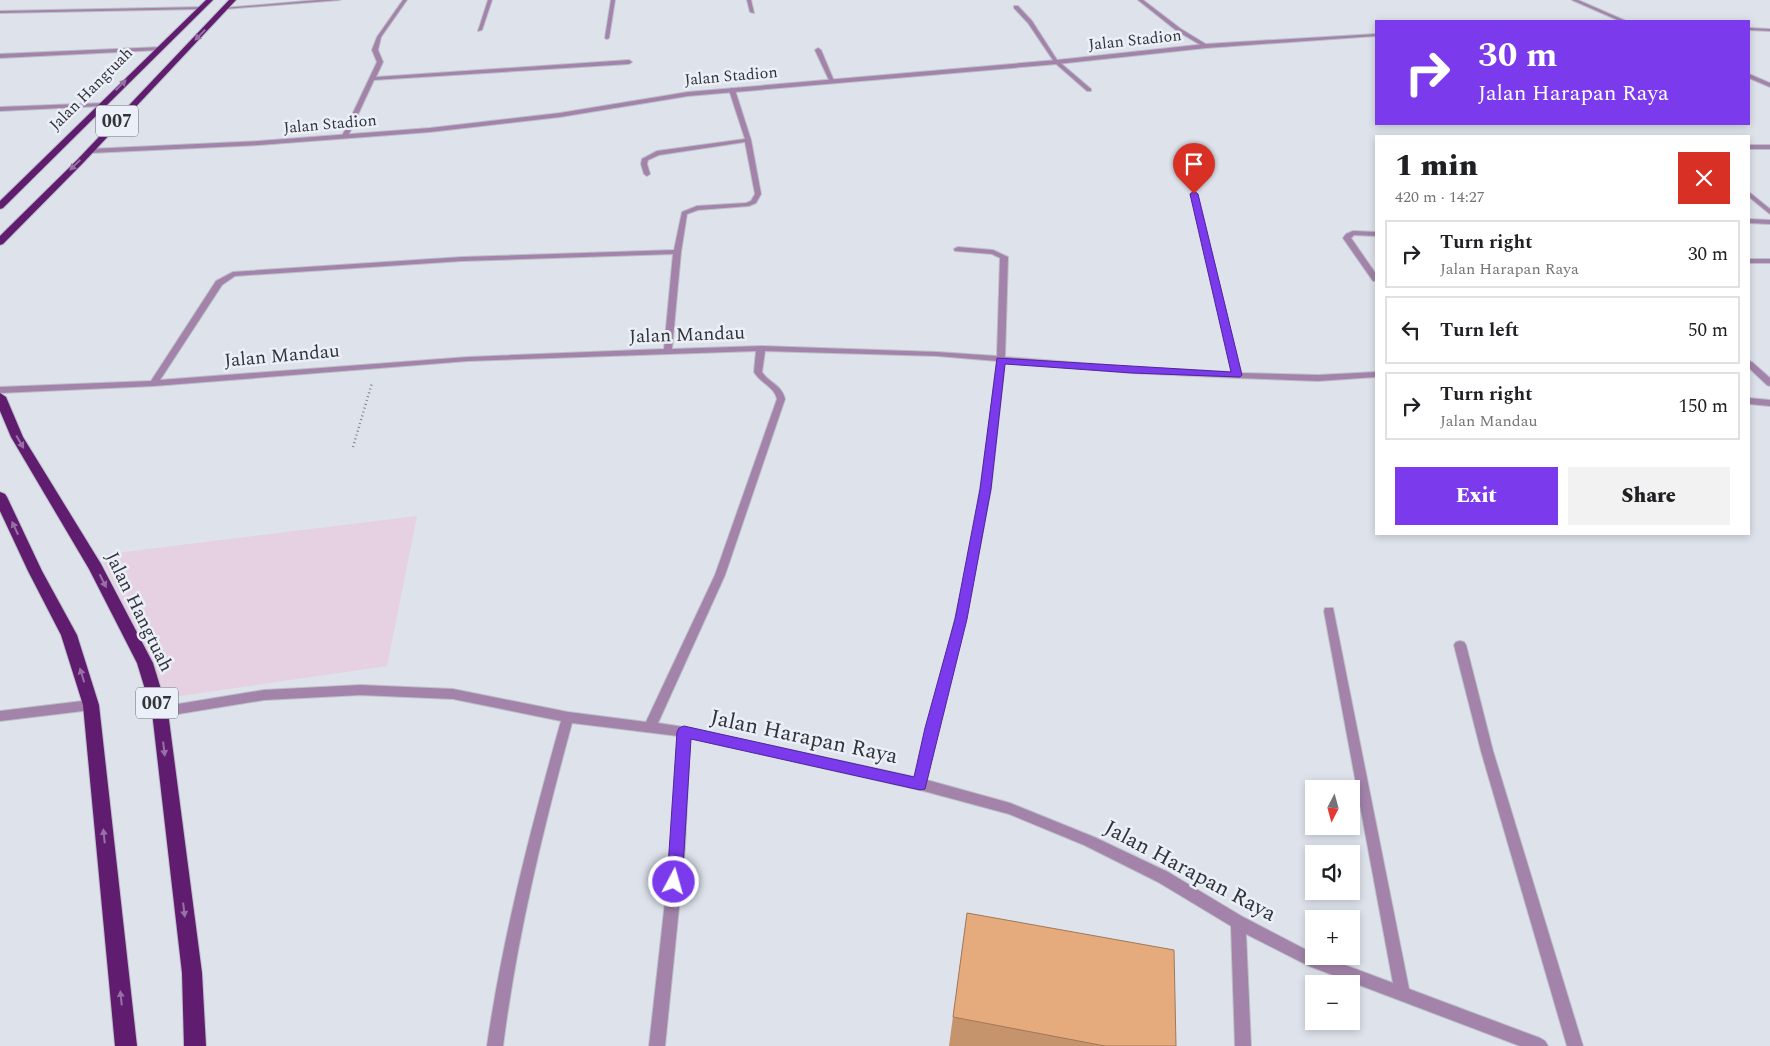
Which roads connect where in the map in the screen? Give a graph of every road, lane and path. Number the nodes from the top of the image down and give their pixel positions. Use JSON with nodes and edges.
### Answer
{"nodes":[{"id":1,"x":210,"y":0,"type":"edge"},
{"id":2,"x":233,"y":0,"type":"edge"},
{"id":3,"x":338,"y":0,"type":"edge"},
{"id":4,"x":405,"y":0,"type":"edge"},
{"id":5,"x":490,"y":0,"type":"edge"},
{"id":6,"x":613,"y":0,"type":"edge"},
{"id":7,"x":749,"y":0,"type":"edge"},
{"id":8,"x":1140,"y":0,"type":"edge"},
{"id":9,"x":1574,"y":0,"type":"edge"},
{"id":10,"x":1016,"y":7,"type":"dead end"},
{"id":11,"x":201,"y":8,"type":"junction"},
{"id":12,"x":225,"y":8,"type":"junction"},
{"id":13,"x":0,"y":12,"type":"edge"},
{"id":14,"x":7,"y":12,"type":"junction"},
{"id":15,"x":752,"y":12,"type":"dead end"},
{"id":16,"x":0,"y":16,"type":"edge"},
{"id":17,"x":1622,"y":20,"type":"edge"},
{"id":18,"x":1750,"y":29,"type":"edge"},
{"id":19,"x":480,"y":30,"type":"dead end"},
{"id":20,"x":1770,"y":30,"type":"edge"},
{"id":21,"x":1375,"y":35,"type":"edge"},
{"id":22,"x":607,"y":38,"type":"dead end"},
{"id":23,"x":1206,"y":46,"type":"junction"},
{"id":24,"x":160,"y":48,"type":"junction"},
{"id":25,"x":818,"y":50,"type":"dead end"},
{"id":26,"x":0,"y":56,"type":"edge"},
{"id":27,"x":628,"y":62,"type":"dead end"},
{"id":28,"x":1057,"y":62,"type":"junction"},
{"id":29,"x":1750,"y":76,"type":"edge"},
{"id":30,"x":371,"y":79,"type":"junction"},
{"id":31,"x":832,"y":80,"type":"junction"},
{"id":32,"x":1770,"y":85,"type":"edge"},
{"id":33,"x":732,"y":90,"type":"junction"},
{"id":34,"x":1089,"y":90,"type":"dead end"},
{"id":35,"x":102,"y":104,"type":"junction"},
{"id":36,"x":0,"y":109,"type":"edge"},
{"id":37,"x":345,"y":136,"type":"junction"},
{"id":38,"x":748,"y":140,"type":"junction"},
{"id":39,"x":1750,"y":147,"type":"edge"},
{"id":40,"x":1770,"y":147,"type":"edge"},
{"id":41,"x":90,"y":151,"type":"junction"},
{"id":42,"x":647,"y":174,"type":"dead end"},
{"id":43,"x":1194,"y":194,"type":"dead end"},
{"id":44,"x":1750,"y":195,"type":"edge"},
{"id":45,"x":0,"y":206,"type":"edge"},
{"id":46,"x":1770,"y":212,"type":"edge"},
{"id":47,"x":1750,"y":222,"type":"edge"},
{"id":48,"x":1770,"y":222,"type":"edge"},
{"id":49,"x":1375,"y":234,"type":"edge"},
{"id":50,"x":0,"y":242,"type":"edge"},
{"id":51,"x":958,"y":249,"type":"dead end"},
{"id":52,"x":676,"y":252,"type":"junction"},
{"id":53,"x":1750,"y":261,"type":"edge"},
{"id":54,"x":1770,"y":261,"type":"edge"},
{"id":55,"x":1375,"y":278,"type":"edge"},
{"id":56,"x":761,"y":348,"type":"junction"},
{"id":57,"x":668,"y":352,"type":"junction"},
{"id":58,"x":1001,"y":360,"type":"junction"},
{"id":59,"x":378,"y":365,"type":"junction"},
{"id":60,"x":1750,"y":365,"type":"edge"},
{"id":61,"x":1375,"y":374,"type":"edge"},
{"id":62,"x":1237,"y":375,"type":"junction"},
{"id":63,"x":154,"y":383,"type":"junction"},
{"id":64,"x":1770,"y":383,"type":"edge"},
{"id":65,"x":0,"y":390,"type":"edge"},
{"id":66,"x":0,"y":397,"type":"edge"},
{"id":67,"x":1750,"y":401,"type":"edge"},
{"id":68,"x":1770,"y":403,"type":"edge"},
{"id":69,"x":353,"y":447,"type":"dead end"},
{"id":70,"x":0,"y":497,"type":"edge"},
{"id":71,"x":1329,"y":611,"type":"dead end"},
{"id":72,"x":1460,"y":646,"type":"dead end"},
{"id":73,"x":91,"y":705,"type":"junction"},
{"id":74,"x":160,"y":712,"type":"junction"},
{"id":75,"x":0,"y":716,"type":"edge"},
{"id":76,"x":568,"y":717,"type":"junction"},
{"id":77,"x":650,"y":727,"type":"junction"},
{"id":78,"x":684,"y":732,"type":"junction"},
{"id":79,"x":920,"y":784,"type":"junction"},
{"id":80,"x":1238,"y":922,"type":"junction"},
{"id":81,"x":1402,"y":992,"type":"junction"},
{"id":82,"x":126,"y":1046,"type":"edge"},
{"id":83,"x":196,"y":1046,"type":"edge"},
{"id":84,"x":496,"y":1046,"type":"edge"},
{"id":85,"x":657,"y":1046,"type":"edge"},
{"id":86,"x":1243,"y":1046,"type":"edge"},
{"id":87,"x":1540,"y":1046,"type":"edge"},
{"id":88,"x":1575,"y":1046,"type":"edge"}],
"edges":[{"from":1,"to":11,"type":"highway","name":"Jalan Hangtuah","number":"007"},
{"from":2,"to":12,"type":"highway","number":"007"},
{"from":3,"to":12,"type":"street"},
{"from":4,"to":30,"type":"street"},
{"from":5,"to":19,"type":"street"},
{"from":6,"to":22,"type":"street"},
{"from":7,"to":15,"type":"street"},
{"from":8,"to":23,"type":"street"},
{"from":9,"to":17,"type":"street"},
{"from":10,"to":28,"type":"street"},
{"from":11,"to":14,"type":"street"},
{"from":11,"to":24,"type":"highway","name":"Jalan Hangtuah","number":"007"},
{"from":12,"to":41,"type":"highway","number":"007","one_way":true},
{"from":13,"to":14,"type":"street"},
{"from":14,"to":16,"type":"street"},
{"from":18,"to":20,"type":"street"},
{"from":21,"to":23,"type":"street","name":"Jalan Stadion"},
{"from":23,"to":28,"type":"street","name":"Jalan Stadion"},
{"from":24,"to":26,"type":"street"},
{"from":35,"to":24,"type":"highway","name":"Jalan Hangtuah","number":"007","one_way":true},
{"from":25,"to":31,"type":"street"},
{"from":27,"to":30,"type":"street"},
{"from":28,"to":31,"type":"street","name":"Jalan Stadion"},
{"from":28,"to":34,"type":"street"},
{"from":29,"to":32,"type":"street"},
{"from":30,"to":37,"type":"street"},
{"from":31,"to":33,"type":"street","name":"Jalan Stadion"},
{"from":33,"to":37,"type":"street","name":"Jalan Stadion"},
{"from":33,"to":38,"type":"street"},
{"from":35,"to":36,"type":"street"},
{"from":35,"to":45,"type":"highway","name":"Jalan Hangtuah","number":"007"},
{"from":37,"to":41,"type":"street","name":"Jalan Stadion"},
{"from":38,"to":42,"type":"street"},
{"from":38,"to":52,"type":"street"},
{"from":39,"to":40,"type":"street"},
{"from":41,"to":50,"type":"highway","number":"007","one_way":true},
{"from":43,"to":62,"type":"street"},
{"from":44,"to":46,"type":"street"},
{"from":47,"to":48,"type":"street"},
{"from":49,"to":55,"type":"street"},
{"from":51,"to":58,"type":"street"},
{"from":52,"to":57,"type":"street"},
{"from":52,"to":63,"type":"street"},
{"from":53,"to":54,"type":"street"},
{"from":56,"to":57,"type":"street","name":"Jalan Mandau"},
{"from":56,"to":58,"type":"street","name":"Jalan Mandau"},
{"from":56,"to":77,"type":"street"},
{"from":57,"to":59,"type":"street","name":"Jalan Mandau"},
{"from":58,"to":62,"type":"street","name":"Jalan Mandau"},
{"from":58,"to":79,"type":"street"},
{"from":59,"to":63,"type":"street","name":"Jalan Mandau"},
{"from":59,"to":69,"type":"path"},
{"from":60,"to":64,"type":"street"},
{"from":61,"to":62,"type":"street","name":"Jalan Mandau"},
{"from":63,"to":65,"type":"street","name":"Jalan Mandau"},
{"from":66,"to":74,"type":"highway","name":"Jalan Hangtuah","number":"007","one_way":true},
{"from":67,"to":68,"type":"street"},
{"from":73,"to":70,"type":"highway","one_way":true},
{"from":71,"to":81,"type":"street"},
{"from":72,"to":88,"type":"street"},
{"from":73,"to":75,"type":"street"},
{"from":82,"to":73,"type":"highway","one_way":true},
{"from":74,"to":76,"type":"street","name":"Jalan Harapan Raya"},
{"from":74,"to":83,"type":"highway","name":"Jalan Hangtuah","number":"007","one_way":true},
{"from":76,"to":77,"type":"street","name":"Jalan Harapan Raya"},
{"from":76,"to":84,"type":"street"},
{"from":77,"to":78,"type":"street","name":"Jalan Harapan Raya"},
{"from":78,"to":79,"type":"street","name":"Jalan Harapan Raya"},
{"from":78,"to":85,"type":"street"},
{"from":79,"to":80,"type":"street","name":"Jalan Harapan Raya"},
{"from":80,"to":81,"type":"street","name":"Jalan Harapan Raya"},
{"from":80,"to":86,"type":"street"},
{"from":81,"to":87,"type":"street","name":"Jalan Harapan Raya"}]}
